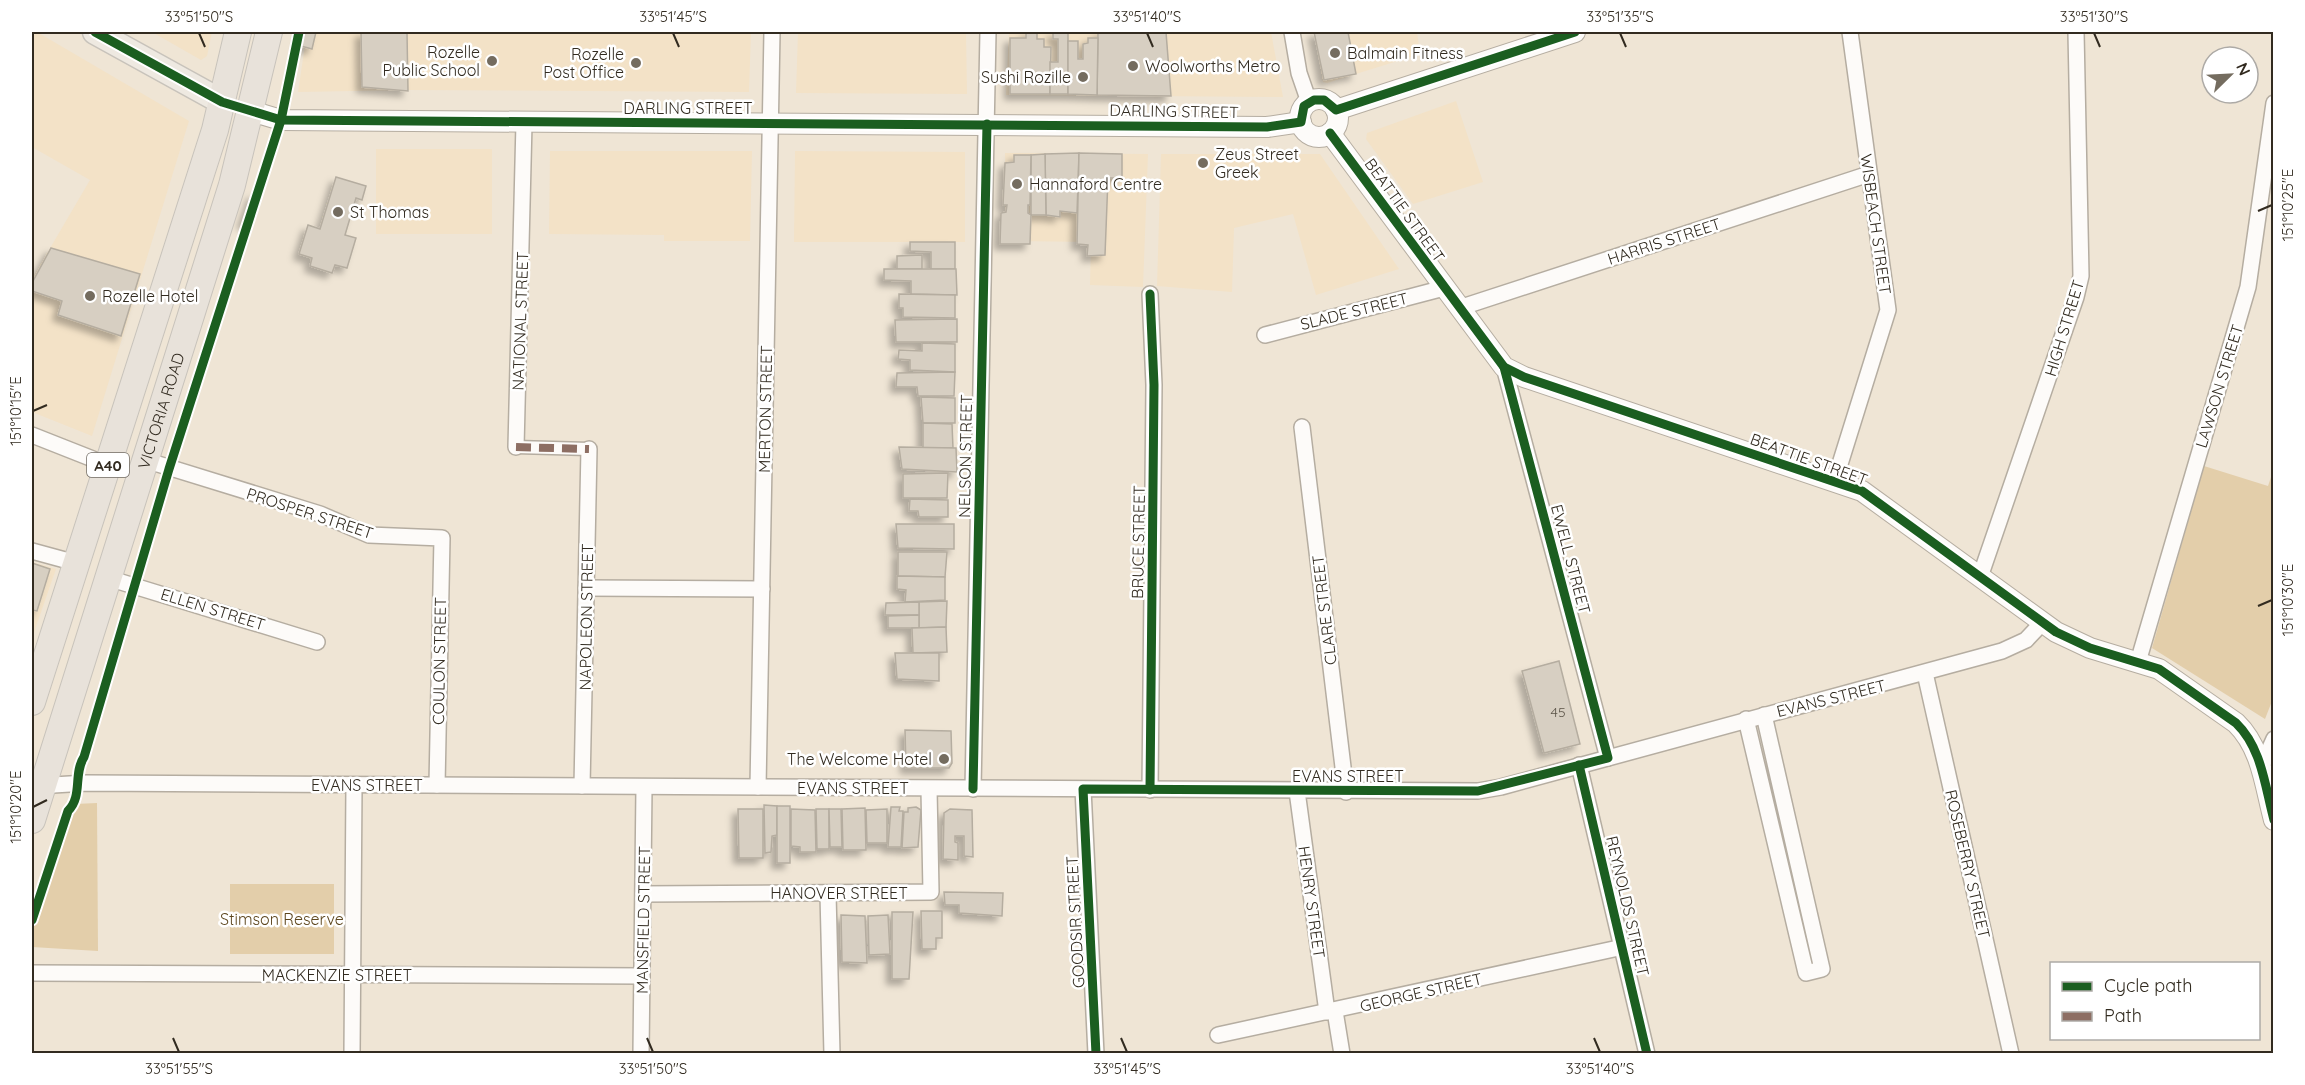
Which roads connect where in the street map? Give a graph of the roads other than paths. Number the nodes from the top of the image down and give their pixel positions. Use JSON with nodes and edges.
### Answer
{"nodes":[{"id":1,"x":95,"y":32,"type":"edge"},
{"id":2,"x":238,"y":32,"type":"edge"},
{"id":3,"x":269,"y":32,"type":"edge"},
{"id":4,"x":772,"y":32,"type":"edge"},
{"id":5,"x":988,"y":32,"type":"edge"},
{"id":6,"x":1292,"y":32,"type":"edge"},
{"id":7,"x":1575,"y":32,"type":"edge"},
{"id":8,"x":1850,"y":32,"type":"edge"},
{"id":9,"x":2076,"y":32,"type":"edge"},
{"id":10,"x":1542,"y":37,"type":"edge"},
{"id":11,"x":222,"y":102,"type":"junction"},
{"id":12,"x":1309,"y":102,"type":"junction"},
{"id":13,"x":2274,"y":103,"type":"edge"},
{"id":14,"x":1336,"y":110,"type":"junction"},
{"id":15,"x":251,"y":111,"type":"junction"},
{"id":16,"x":1301,"y":122,"type":"junction"},
{"id":17,"x":524,"y":123,"type":"junction"},
{"id":18,"x":771,"y":123,"type":"junction"},
{"id":19,"x":987,"y":124,"type":"junction"},
{"id":20,"x":1330,"y":133,"type":"junction"},
{"id":21,"x":1869,"y":174,"type":"junction"},
{"id":22,"x":1444,"y":288,"type":"junction"},
{"id":23,"x":1150,"y":294,"type":"dead end"},
{"id":24,"x":1459,"y":308,"type":"junction"},
{"id":25,"x":1265,"y":335,"type":"dead end"},
{"id":26,"x":1504,"y":367,"type":"junction"},
{"id":27,"x":1302,"y":428,"type":"dead end"},
{"id":28,"x":32,"y":435,"type":"edge"},
{"id":29,"x":516,"y":447,"type":"joint"},
{"id":30,"x":589,"y":448,"type":"joint"},
{"id":31,"x":145,"y":460,"type":"junction"},
{"id":32,"x":108,"y":465,"type":"junction"},
{"id":33,"x":1835,"y":480,"type":"junction"},
{"id":34,"x":442,"y":538,"type":"joint"},
{"id":35,"x":32,"y":551,"type":"edge"},
{"id":36,"x":76,"y":563,"type":"junction"},
{"id":37,"x":1980,"y":577,"type":"junction"},
{"id":38,"x":108,"y":578,"type":"junction"},
{"id":39,"x":586,"y":588,"type":"junction"},
{"id":40,"x":762,"y":589,"type":"junction"},
{"id":41,"x":2042,"y":623,"type":"junction"},
{"id":42,"x":317,"y":642,"type":"dead end"},
{"id":43,"x":2138,"y":662,"type":"junction"},
{"id":44,"x":1925,"y":674,"type":"junction"},
{"id":45,"x":32,"y":702,"type":"edge"},
{"id":46,"x":1764,"y":715,"type":"junction"},
{"id":47,"x":1746,"y":719,"type":"junction"},
{"id":48,"x":2274,"y":739,"type":"edge"},
{"id":49,"x":1608,"y":758,"type":"junction"},
{"id":50,"x":1579,"y":765,"type":"junction"},
{"id":51,"x":2261,"y":768,"type":"junction"},
{"id":52,"x":354,"y":785,"type":"junction"},
{"id":53,"x":437,"y":785,"type":"junction"},
{"id":54,"x":37,"y":786,"type":"edge"},
{"id":55,"x":582,"y":786,"type":"junction"},
{"id":56,"x":644,"y":787,"type":"junction"},
{"id":57,"x":758,"y":787,"type":"junction"},
{"id":58,"x":929,"y":789,"type":"junction"},
{"id":59,"x":973,"y":789,"type":"junction"},
{"id":60,"x":1083,"y":789,"type":"junction"},
{"id":61,"x":1150,"y":790,"type":"junction"},
{"id":62,"x":1297,"y":791,"type":"junction"},
{"id":63,"x":1346,"y":792,"type":"junction"},
{"id":64,"x":32,"y":820,"type":"edge"},
{"id":65,"x":2274,"y":820,"type":"edge"},
{"id":66,"x":1794,"y":848,"type":"junction"},
{"id":67,"x":1777,"y":853,"type":"junction"},
{"id":68,"x":643,"y":894,"type":"junction"},
{"id":69,"x":828,"y":894,"type":"junction"},
{"id":70,"x":1623,"y":947,"type":"junction"},
{"id":71,"x":32,"y":973,"type":"edge"},
{"id":72,"x":354,"y":975,"type":"junction"},
{"id":73,"x":642,"y":976,"type":"junction"},
{"id":74,"x":1331,"y":1011,"type":"junction"},
{"id":75,"x":1218,"y":1035,"type":"dead end"},
{"id":76,"x":352,"y":1053,"type":"edge"},
{"id":77,"x":641,"y":1053,"type":"edge"},
{"id":78,"x":832,"y":1053,"type":"edge"},
{"id":79,"x":1096,"y":1053,"type":"edge"},
{"id":80,"x":1342,"y":1053,"type":"edge"},
{"id":81,"x":1647,"y":1053,"type":"edge"},
{"id":82,"x":2011,"y":1053,"type":"edge"}],
"edges":[{"from":1,"to":11,"type":"main road","name":"DARLING STREET"},
{"from":2,"to":11,"type":"highway","name":"VICTORIA ROAD","number":"A40"},
{"from":3,"to":15,"type":"highway","name":"VICTORIA ROAD","number":"A40"},
{"from":4,"to":18,"type":"street","name":"MERTON STREET"},
{"from":5,"to":19,"type":"street","name":"NELSON STREET"},
{"from":6,"to":12,"type":"street"},
{"from":7,"to":10,"type":"street"},
{"from":8,"to":21,"type":"street","name":"WISBEACH STREET"},
{"from":9,"to":37,"type":"street","name":"HIGH STREET"},
{"from":10,"to":14,"type":"street"},
{"from":11,"to":15,"type":"highway","name":"DARLING STREET"},
{"from":11,"to":32,"type":"highway","name":"VICTORIA ROAD","number":"A40"},
{"from":12,"to":14,"type":"street"},
{"from":12,"to":16,"type":"street"},
{"from":13,"to":43,"type":"street","name":"LAWSON STREET"},
{"from":14,"to":20,"type":"street"},
{"from":15,"to":17,"type":"street","name":"DARLING STREET"},
{"from":15,"to":31,"type":"highway","name":"VICTORIA ROAD","number":"A40"},
{"from":16,"to":19,"type":"street","name":"DARLING STREET"},
{"from":16,"to":20,"type":"street"},
{"from":17,"to":18,"type":"street","name":"DARLING STREET"},
{"from":17,"to":29,"type":"street","name":"NATIONAL STREET"},
{"from":18,"to":19,"type":"street","name":"DARLING STREET"},
{"from":18,"to":40,"type":"street","name":"MERTON STREET"},
{"from":19,"to":59,"type":"street","name":"NELSON STREET"},
{"from":20,"to":22,"type":"street","name":"BEATTIE STREET"},
{"from":21,"to":24,"type":"street","name":"HARRIS STREET"},
{"from":21,"to":33,"type":"street","name":"WISBEACH STREET"},
{"from":22,"to":24,"type":"street","name":"BEATTIE STREET"},
{"from":22,"to":25,"type":"street","name":"SLADE STREET"},
{"from":23,"to":61,"type":"street","name":"BRUCE STREET"},
{"from":24,"to":26,"type":"street","name":"BEATTIE STREET"},
{"from":26,"to":33,"type":"street","name":"BEATTIE STREET"},
{"from":26,"to":49,"type":"street","name":"EWELL STREET"},
{"from":27,"to":63,"type":"street","name":"CLARE STREET"},
{"from":28,"to":32,"type":"street"},
{"from":29,"to":30,"type":"street","name":"NATIONAL STREET"},
{"from":30,"to":39,"type":"street","name":"NAPOLEON STREET"},
{"from":31,"to":34,"type":"street","name":"PROSPER STREET"},
{"from":31,"to":38,"type":"highway","name":"VICTORIA ROAD","number":"A40"},
{"from":32,"to":36,"type":"highway","name":"VICTORIA ROAD","number":"A40"},
{"from":33,"to":37,"type":"street","name":"BEATTIE STREET"},
{"from":34,"to":53,"type":"street","name":"COULON STREET"},
{"from":35,"to":36,"type":"street"},
{"from":36,"to":45,"type":"highway","name":"VICTORIA ROAD","number":"A40"},
{"from":37,"to":41,"type":"street","name":"BEATTIE STREET"},
{"from":38,"to":42,"type":"street","name":"ELLEN STREET"},
{"from":38,"to":54,"type":"highway","name":"VICTORIA ROAD","number":"A40"},
{"from":39,"to":40,"type":"street"},
{"from":39,"to":55,"type":"street","name":"NAPOLEON STREET"},
{"from":40,"to":57,"type":"street","name":"MERTON STREET"},
{"from":41,"to":43,"type":"street","name":"BEATTIE STREET"},
{"from":41,"to":44,"type":"street","name":"EVANS STREET"},
{"from":43,"to":51,"type":"street","name":"BEATTIE STREET"},
{"from":44,"to":46,"type":"street","name":"EVANS STREET"},
{"from":44,"to":82,"type":"street","name":"ROSEBERRY STREET"},
{"from":46,"to":47,"type":"street","name":"EVANS STREET"},
{"from":46,"to":66,"type":"street"},
{"from":47,"to":49,"type":"street","name":"EVANS STREET"},
{"from":47,"to":67,"type":"street"},
{"from":48,"to":51,"type":"street"},
{"from":49,"to":50,"type":"street","name":"EVANS STREET"},
{"from":50,"to":63,"type":"street","name":"EVANS STREET"},
{"from":50,"to":70,"type":"street","name":"REYNOLDS STREET"},
{"from":51,"to":65,"type":"street","name":"BEATTIE STREET"},
{"from":52,"to":53,"type":"street","name":"EVANS STREET"},
{"from":52,"to":54,"type":"street","name":"EVANS STREET"},
{"from":52,"to":72,"type":"street"},
{"from":53,"to":55,"type":"street","name":"EVANS STREET"},
{"from":54,"to":64,"type":"highway","name":"VICTORIA ROAD","number":"A40"},
{"from":55,"to":56,"type":"street","name":"EVANS STREET"},
{"from":56,"to":57,"type":"street","name":"EVANS STREET"},
{"from":56,"to":68,"type":"street","name":"MANSFIELD STREET"},
{"from":57,"to":58,"type":"street","name":"EVANS STREET"},
{"from":58,"to":59,"type":"street","name":"EVANS STREET"},
{"from":58,"to":69,"type":"street","name":"HANOVER STREET"},
{"from":59,"to":60,"type":"street","name":"EVANS STREET"},
{"from":60,"to":61,"type":"street","name":"EVANS STREET"},
{"from":60,"to":79,"type":"street","name":"GOODSIR STREET"},
{"from":61,"to":62,"type":"street","name":"EVANS STREET"},
{"from":62,"to":63,"type":"street","name":"EVANS STREET"},
{"from":62,"to":74,"type":"street","name":"HENRY STREET"},
{"from":66,"to":67,"type":"street"},
{"from":66,"to":67,"type":"street"},
{"from":68,"to":69,"type":"street","name":"HANOVER STREET"},
{"from":68,"to":73,"type":"street","name":"MANSFIELD STREET"},
{"from":69,"to":78,"type":"street"},
{"from":70,"to":74,"type":"street","name":"GEORGE STREET"},
{"from":70,"to":81,"type":"street","name":"REYNOLDS STREET"},
{"from":71,"to":72,"type":"street","name":"MACKENZIE STREET"},
{"from":72,"to":73,"type":"street","name":"MACKENZIE STREET"},
{"from":72,"to":76,"type":"street"},
{"from":73,"to":77,"type":"street","name":"MANSFIELD STREET"},
{"from":74,"to":75,"type":"street","name":"GEORGE STREET"},
{"from":74,"to":80,"type":"street","name":"HENRY STREET"}]}
